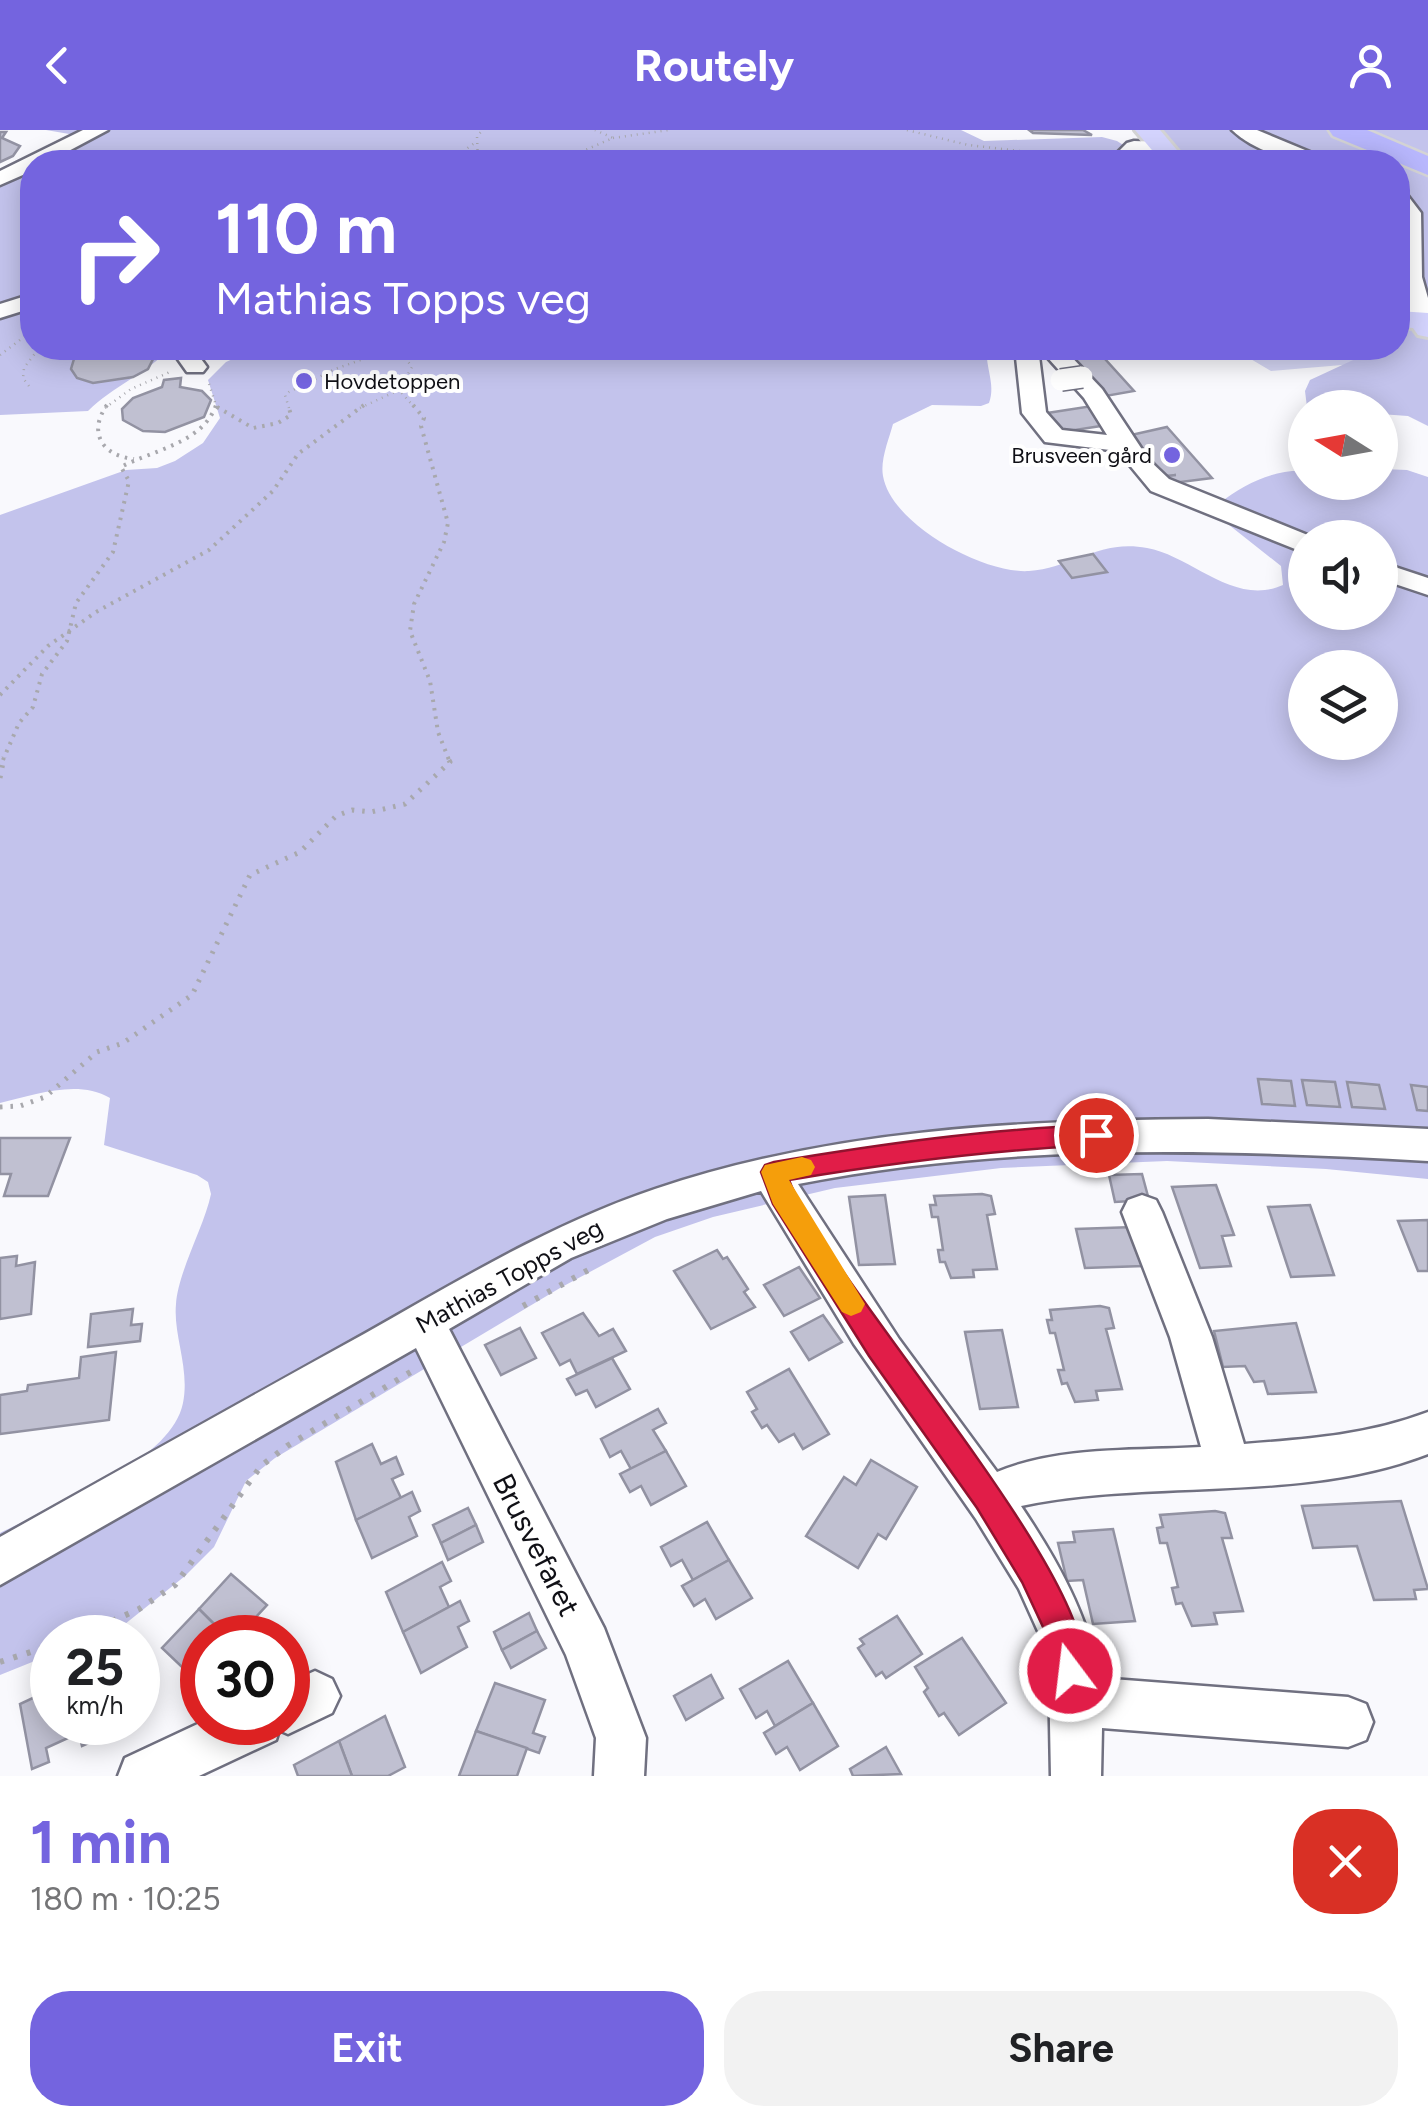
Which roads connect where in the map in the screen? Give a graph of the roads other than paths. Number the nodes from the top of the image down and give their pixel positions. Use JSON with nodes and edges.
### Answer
{"nodes":[{"id":1,"x":98,"y":130,"type":"edge"},
{"id":2,"x":1242,"y":130,"type":"edge"},
{"id":3,"x":1343,"y":130,"type":"edge"},
{"id":4,"x":58,"y":150,"type":"edge"},
{"id":5,"x":1284,"y":150,"type":"edge"},
{"id":6,"x":1378,"y":150,"type":"edge"},
{"id":7,"x":1410,"y":213,"type":"edge"},
{"id":8,"x":1416,"y":323,"type":"edge"},
{"id":9,"x":1028,"y":360,"type":"edge"},
{"id":10,"x":1061,"y":360,"type":"edge"},
{"id":11,"x":1072,"y":378,"type":"dead end"},
{"id":12,"x":1031,"y":384,"type":"junction"},
{"id":13,"x":1126,"y":444,"type":"junction"},
{"id":14,"x":1288,"y":535,"type":"edge"},
{"id":15,"x":1398,"y":576,"type":"edge"},
{"id":16,"x":1428,"y":587,"type":"edge"},
{"id":17,"x":1428,"y":1145,"type":"edge"},
{"id":18,"x":774,"y":1172,"type":"junction"},
{"id":19,"x":1142,"y":1212,"type":"dead end"},
{"id":20,"x":432,"y":1338,"type":"junction"},
{"id":21,"x":1428,"y":1433,"type":"edge"},
{"id":22,"x":1228,"y":1464,"type":"junction"},
{"id":23,"x":988,"y":1498,"type":"junction"},
{"id":24,"x":0,"y":1562,"type":"edge"},
{"id":25,"x":1075,"y":1701,"type":"junction"},
{"id":26,"x":1348,"y":1722,"type":"dead end"},
{"id":27,"x":209,"y":1745,"type":"edge"},
{"id":28,"x":143,"y":1776,"type":"edge"},
{"id":29,"x":619,"y":1776,"type":"edge"},
{"id":30,"x":1076,"y":1776,"type":"edge"}],
"edges":[{"from":1,"to":4,"type":"street"},
{"from":2,"to":5,"type":"street"},
{"from":3,"to":6,"type":"highway"},
{"from":7,"to":8,"type":"street"},
{"from":9,"to":12,"type":"street"},
{"from":10,"to":13,"type":"street"},
{"from":11,"to":12,"type":"street"},
{"from":12,"to":13,"type":"street"},
{"from":13,"to":14,"type":"street"},
{"from":15,"to":16,"type":"street"},
{"from":17,"to":18,"type":"street","name":"Mathias Topps veg"},
{"from":18,"to":20,"type":"street","name":"Mathias Topps veg"},
{"from":18,"to":23,"type":"street"},
{"from":19,"to":22,"type":"street"},
{"from":20,"to":24,"type":"street","name":"Mathias Topps veg"},
{"from":20,"to":29,"type":"street","name":"Brusvefaret"},
{"from":21,"to":22,"type":"street"},
{"from":22,"to":23,"type":"street"},
{"from":23,"to":25,"type":"street"},
{"from":25,"to":26,"type":"street"},
{"from":25,"to":30,"type":"street"},
{"from":27,"to":28,"type":"street"}]}
